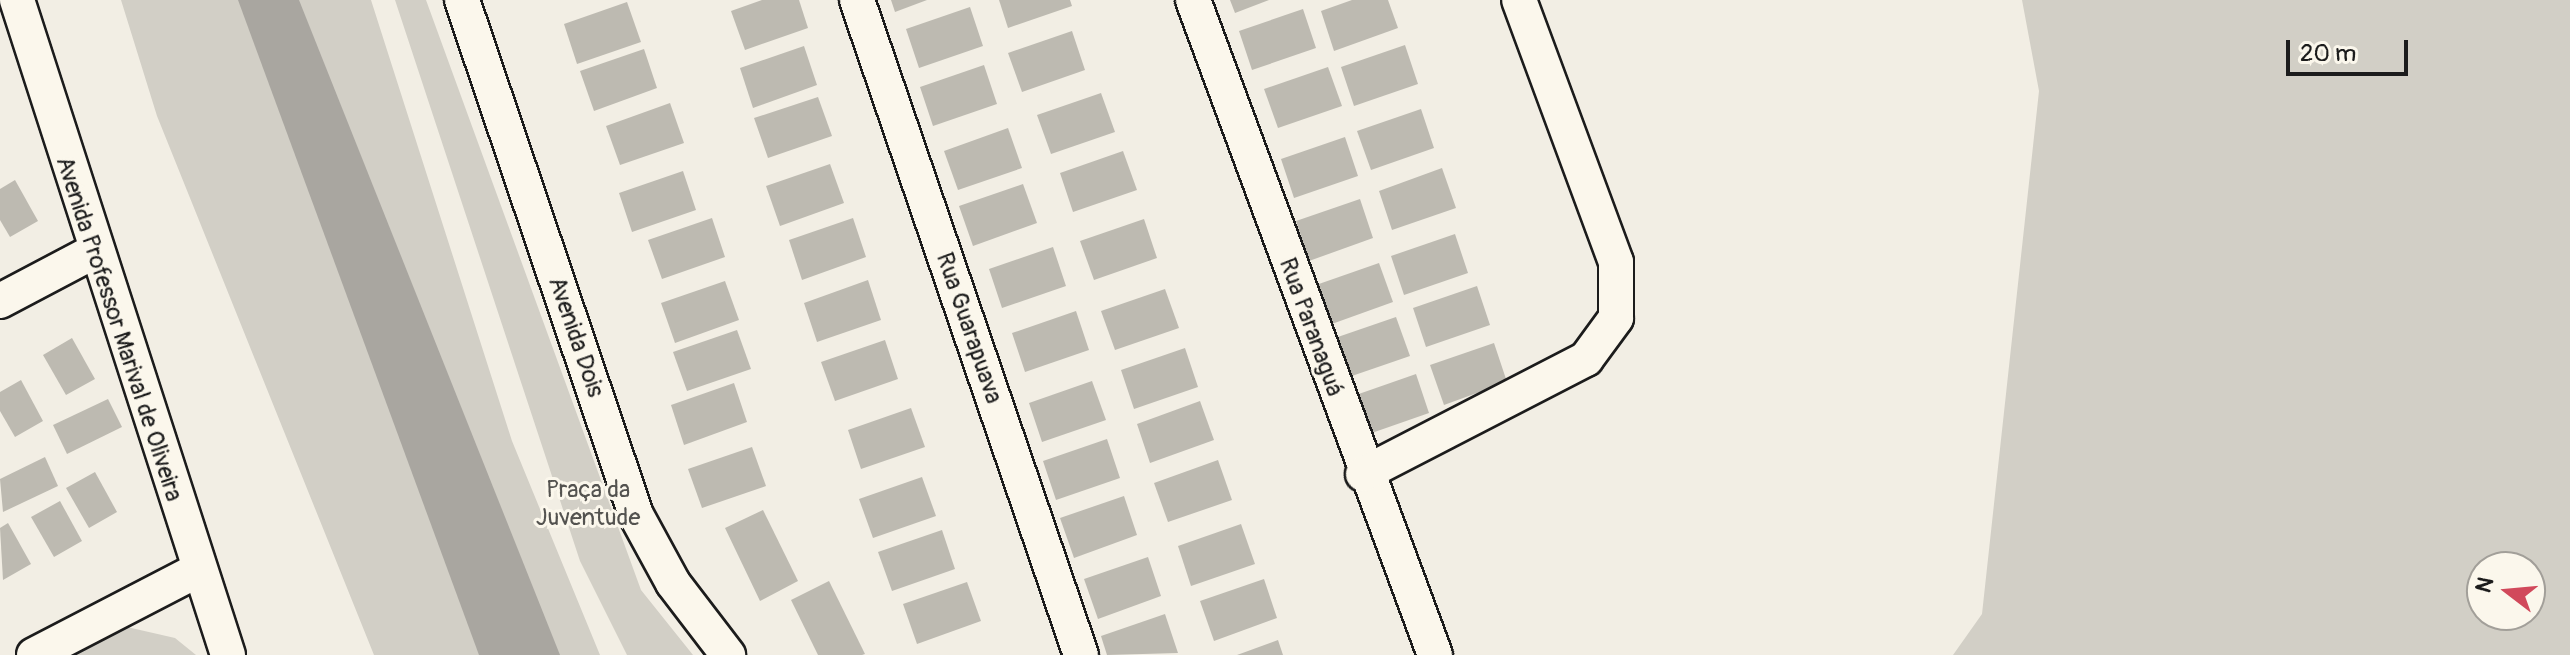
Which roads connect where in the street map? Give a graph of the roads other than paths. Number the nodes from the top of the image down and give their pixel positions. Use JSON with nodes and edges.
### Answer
{"nodes":[{"id":1,"x":17,"y":0,"type":"edge"},
{"id":2,"x":462,"y":0,"type":"edge"},
{"id":3,"x":857,"y":0,"type":"edge"},
{"id":4,"x":1193,"y":0,"type":"edge"},
{"id":5,"x":1519,"y":0,"type":"edge"},
{"id":6,"x":93,"y":252,"type":"junction"},
{"id":7,"x":0,"y":301,"type":"edge"},
{"id":8,"x":1363,"y":474,"type":"junction"},
{"id":9,"x":196,"y":571,"type":"junction"},
{"id":10,"x":1435,"y":654,"type":"edge"},
{"id":11,"x":34,"y":655,"type":"edge"},
{"id":12,"x":228,"y":655,"type":"edge"},
{"id":13,"x":728,"y":655,"type":"edge"},
{"id":14,"x":1081,"y":655,"type":"edge"}],
"edges":[{"from":1,"to":6,"type":"street","name":"Avenida Professor Marival de Oliveira"},
{"from":2,"to":13,"type":"street","name":"Avenida Dois"},
{"from":3,"to":14,"type":"street","name":"Rua Guarapuava"},
{"from":4,"to":8,"type":"street","name":"Rua Paranaguá"},
{"from":5,"to":8,"type":"street"},
{"from":6,"to":7,"type":"street"},
{"from":6,"to":9,"type":"street","name":"Avenida Professor Marival de Oliveira"},
{"from":8,"to":10,"type":"street","name":"Rua Paranaguá"},
{"from":9,"to":11,"type":"street"},
{"from":9,"to":12,"type":"street","name":"Avenida Professor Marival de Oliveira"}]}
